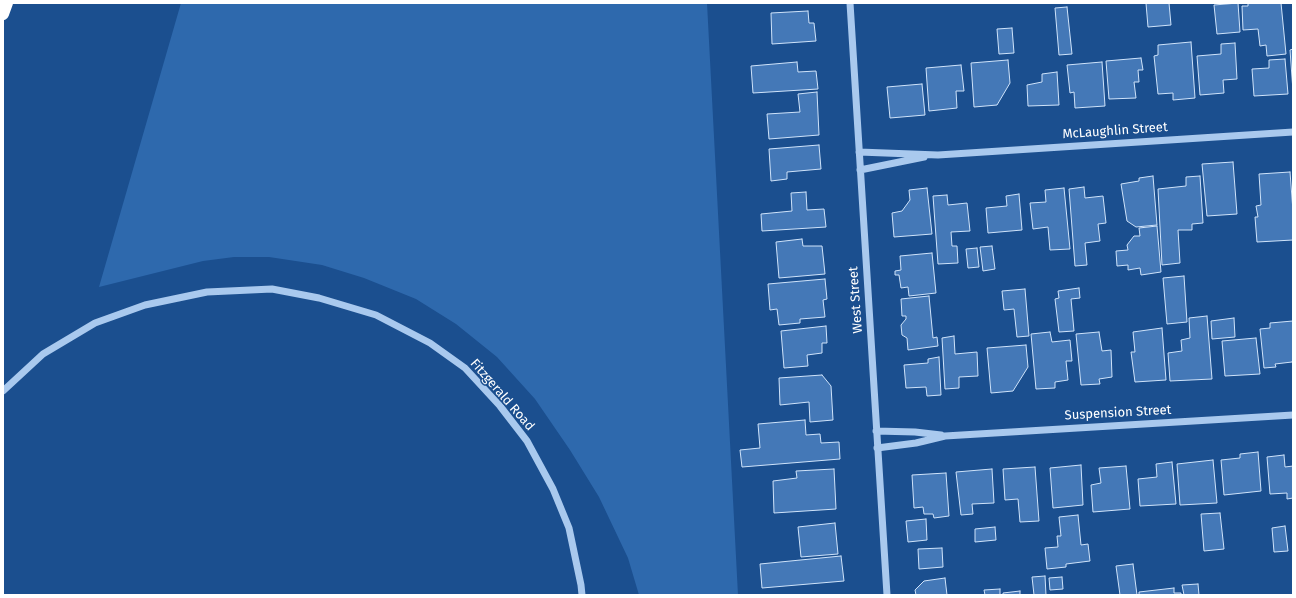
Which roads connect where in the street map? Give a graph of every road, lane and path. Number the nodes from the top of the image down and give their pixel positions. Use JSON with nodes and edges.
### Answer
{"nodes":[{"id":1,"x":7,"y":3,"type":"edge"},
{"id":2,"x":850,"y":3,"type":"edge"},
{"id":3,"x":3,"y":14,"type":"edge"},
{"id":4,"x":1293,"y":132,"type":"edge"},
{"id":5,"x":859,"y":152,"type":"junction"},
{"id":6,"x":938,"y":155,"type":"junction"},
{"id":7,"x":860,"y":170,"type":"junction"},
{"id":8,"x":3,"y":391,"type":"edge"},
{"id":9,"x":1293,"y":415,"type":"edge"},
{"id":10,"x":876,"y":431,"type":"junction"},
{"id":11,"x":945,"y":436,"type":"junction"},
{"id":12,"x":877,"y":448,"type":"junction"},
{"id":13,"x":582,"y":595,"type":"edge"},
{"id":14,"x":886,"y":595,"type":"edge"}],
"edges":[{"from":1,"to":3,"type":"highway"},
{"from":2,"to":5,"type":"street","name":"West Street"},
{"from":4,"to":6,"type":"street","name":"McLaughlin Street"},
{"from":5,"to":6,"type":"street","name":"McLaughlin Street"},
{"from":5,"to":7,"type":"street","name":"West Street"},
{"from":6,"to":7,"type":"street","name":"McLaughlin Street"},
{"from":7,"to":10,"type":"street","name":"West Street"},
{"from":8,"to":13,"type":"street","name":"Fitzgerald Road"},
{"from":9,"to":11,"type":"street","name":"Suspension Street"},
{"from":10,"to":11,"type":"street","name":"Suspension Street"},
{"from":10,"to":12,"type":"street","name":"West Street"},
{"from":11,"to":12,"type":"street","name":"Suspension Street"},
{"from":12,"to":14,"type":"street","name":"West Street"}]}
